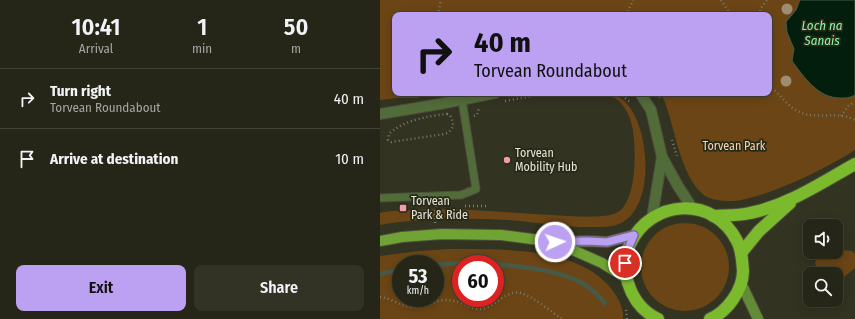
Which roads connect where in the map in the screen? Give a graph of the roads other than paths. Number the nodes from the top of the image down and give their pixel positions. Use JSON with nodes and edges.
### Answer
{"nodes":[{"id":1,"x":480,"y":96,"type":"edge"},
{"id":2,"x":642,"y":96,"type":"edge"},
{"id":3,"x":462,"y":100,"type":"junction"},
{"id":4,"x":380,"y":114,"type":"edge"},
{"id":5,"x":662,"y":157,"type":"junction"},
{"id":6,"x":855,"y":164,"type":"edge"},
{"id":7,"x":380,"y":198,"type":"edge"},
{"id":8,"x":796,"y":198,"type":"junction"},
{"id":9,"x":693,"y":209,"type":"junction"},
{"id":10,"x":713,"y":216,"type":"junction"},
{"id":11,"x":652,"y":218,"type":"junction"},
{"id":12,"x":634,"y":235,"type":"junction"},
{"id":13,"x":380,"y":241,"type":"edge"},
{"id":14,"x":555,"y":242,"type":"junction"},
{"id":15,"x":741,"y":253,"type":"junction"},
{"id":16,"x":626,"y":278,"type":"junction"},
{"id":17,"x":740,"y":284,"type":"junction"},
{"id":18,"x":638,"y":303,"type":"junction"},
{"id":19,"x":713,"y":318,"type":"edge"},
{"id":20,"x":638,"y":319,"type":"edge"},
{"id":21,"x":658,"y":319,"type":"edge"},
{"id":22,"x":758,"y":319,"type":"edge"}],
"edges":[{"from":1,"to":3,"type":"street"},
{"from":2,"to":5,"type":"street"},
{"from":3,"to":4,"type":"street"},
{"from":3,"to":7,"type":"lane"},
{"from":5,"to":9,"type":"street"},
{"from":5,"to":11,"type":"street"},
{"from":6,"to":8,"type":"highway"},
{"from":8,"to":10,"type":"highway"},
{"from":8,"to":15,"type":"highway"},
{"from":9,"to":10,"type":"highway"},
{"from":9,"to":11,"type":"highway"},
{"from":10,"to":15,"type":"highway"},
{"from":11,"to":12,"type":"highway"},
{"from":12,"to":14,"type":"main road"},
{"from":12,"to":16,"type":"highway"},
{"from":13,"to":14,"type":"main road"},
{"from":14,"to":16,"type":"main road"},
{"from":15,"to":17,"type":"highway"},
{"from":16,"to":18,"type":"highway"},
{"from":17,"to":19,"type":"highway"},
{"from":17,"to":22,"type":"street"},
{"from":18,"to":20,"type":"highway"},
{"from":18,"to":21,"type":"highway"}]}
